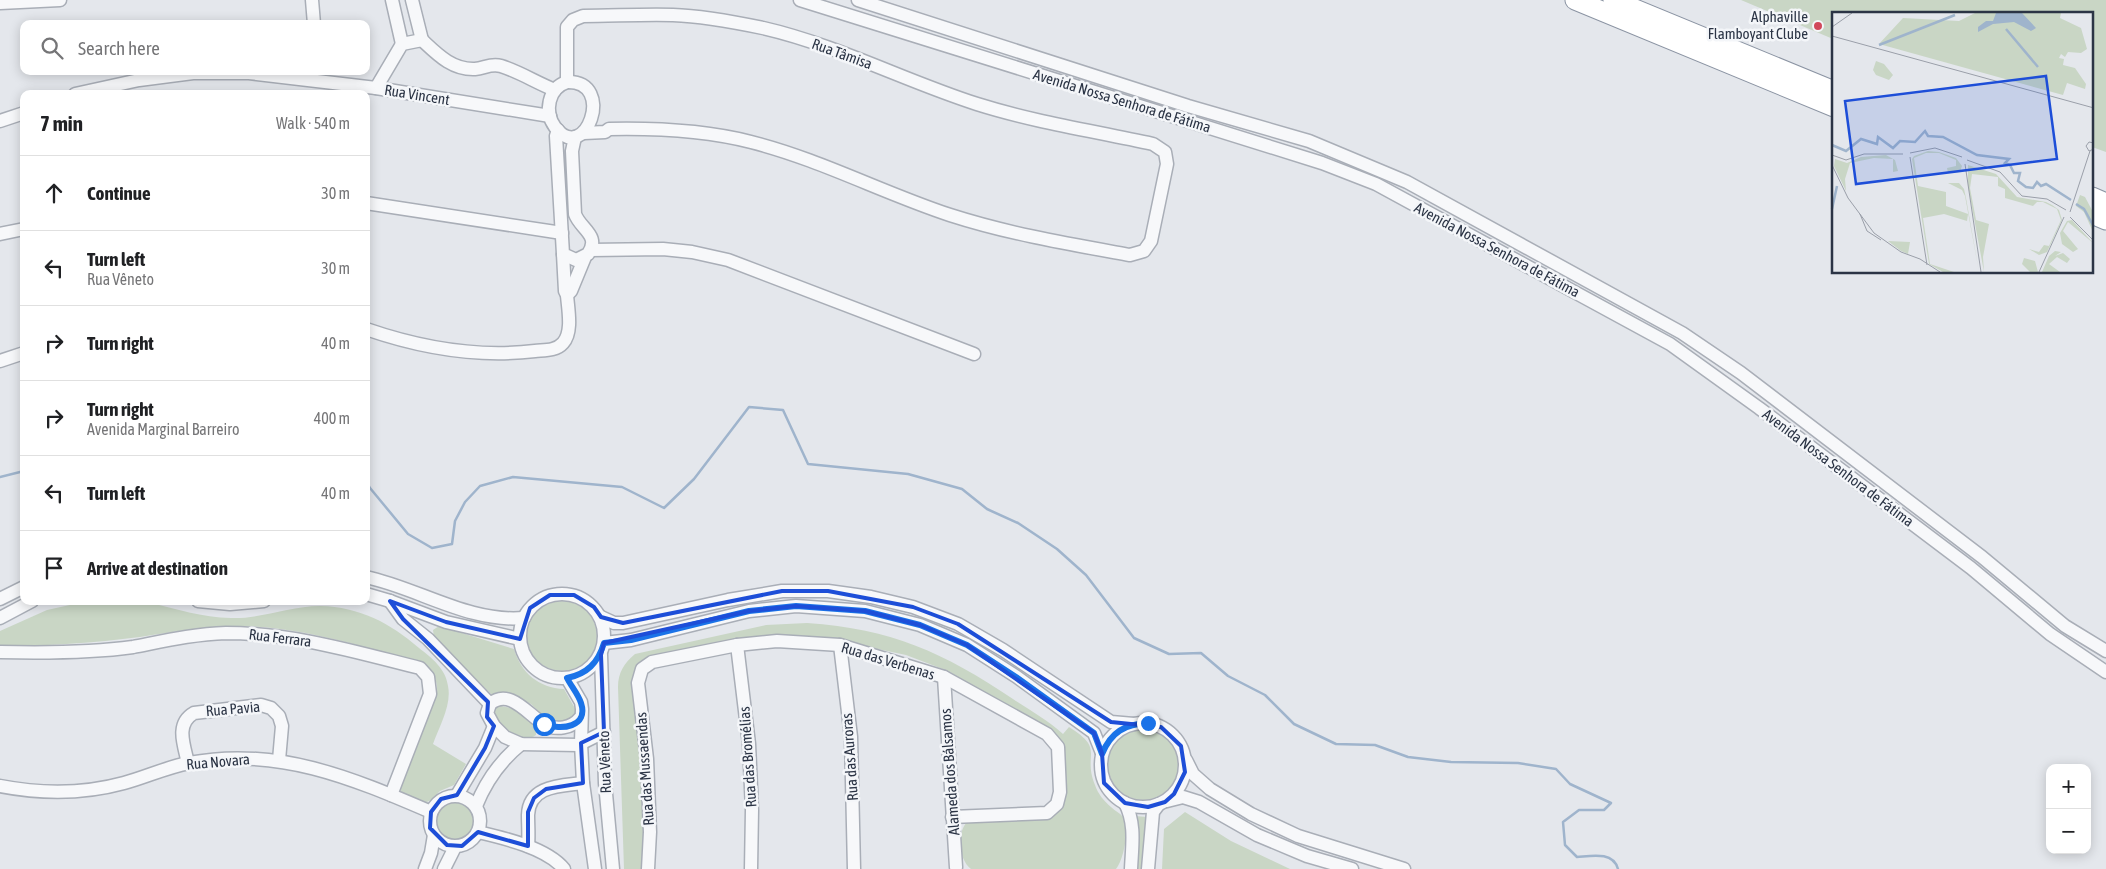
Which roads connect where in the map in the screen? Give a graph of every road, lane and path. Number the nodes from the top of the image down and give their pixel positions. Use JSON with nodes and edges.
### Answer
{"nodes":[{"id":1,"x":60,"y":0,"type":"edge"},
{"id":2,"x":312,"y":0,"type":"edge"},
{"id":3,"x":800,"y":0,"type":"edge"},
{"id":4,"x":858,"y":0,"type":"edge"},
{"id":5,"x":1575,"y":0,"type":"edge"},
{"id":6,"x":1613,"y":0,"type":"edge"},
{"id":7,"x":0,"y":3,"type":"edge"},
{"id":8,"x":413,"y":4,"type":"edge"},
{"id":9,"x":393,"y":6,"type":"edge"},
{"id":10,"x":314,"y":20,"type":"edge"},
{"id":11,"x":422,"y":40,"type":"junction"},
{"id":12,"x":402,"y":44,"type":"junction"},
{"id":13,"x":177,"y":75,"type":"edge"},
{"id":14,"x":296,"y":75,"type":"edge"},
{"id":15,"x":320,"y":76,"type":"edge"},
{"id":16,"x":567,"y":82,"type":"junction"},
{"id":17,"x":376,"y":88,"type":"junction"},
{"id":18,"x":93,"y":90,"type":"edge"},
{"id":19,"x":555,"y":90,"type":"junction"},
{"id":20,"x":1832,"y":90,"type":"edge"},
{"id":21,"x":1832,"y":106,"type":"edge"},
{"id":22,"x":20,"y":114,"type":"edge"},
{"id":23,"x":593,"y":114,"type":"junction"},
{"id":24,"x":550,"y":116,"type":"junction"},
{"id":25,"x":0,"y":121,"type":"edge"},
{"id":26,"x":608,"y":129,"type":"junction"},
{"id":27,"x":558,"y":130,"type":"junction"},
{"id":28,"x":580,"y":135,"type":"junction"},
{"id":29,"x":2094,"y":198,"type":"edge"},
{"id":30,"x":2106,"y":203,"type":"edge"},
{"id":31,"x":370,"y":204,"type":"edge"},
{"id":32,"x":2094,"y":215,"type":"edge"},
{"id":33,"x":2106,"y":220,"type":"edge"},
{"id":34,"x":20,"y":230,"type":"edge"},
{"id":35,"x":562,"y":232,"type":"junction"},
{"id":36,"x":0,"y":234,"type":"edge"},
{"id":37,"x":563,"y":254,"type":"junction"},
{"id":38,"x":588,"y":254,"type":"junction"},
{"id":39,"x":567,"y":295,"type":"junction"},
{"id":40,"x":370,"y":330,"type":"edge"},
{"id":41,"x":20,"y":354,"type":"edge"},
{"id":42,"x":974,"y":354,"type":"dead end"},
{"id":43,"x":0,"y":361,"type":"edge"},
{"id":44,"x":1811,"y":428,"type":"junction"},
{"id":45,"x":1802,"y":440,"type":"junction"},
{"id":46,"x":370,"y":578,"type":"edge"},
{"id":47,"x":20,"y":588,"type":"edge"},
{"id":48,"x":370,"y":595,"type":"edge"},
{"id":49,"x":0,"y":600,"type":"edge"},
{"id":50,"x":390,"y":601,"type":"junction"},
{"id":51,"x":24,"y":605,"type":"edge"},
{"id":52,"x":601,"y":617,"type":"junction"},
{"id":53,"x":0,"y":618,"type":"edge"},
{"id":54,"x":524,"y":618,"type":"junction"},
{"id":55,"x":520,"y":639,"type":"junction"},
{"id":56,"x":737,"y":645,"type":"junction"},
{"id":57,"x":840,"y":645,"type":"junction"},
{"id":58,"x":602,"y":649,"type":"junction"},
{"id":59,"x":2106,"y":651,"type":"edge"},
{"id":60,"x":0,"y":652,"type":"edge"},
{"id":61,"x":642,"y":670,"type":"joint"},
{"id":62,"x":2106,"y":672,"type":"edge"},
{"id":63,"x":944,"y":677,"type":"junction"},
{"id":64,"x":567,"y":678,"type":"junction"},
{"id":65,"x":490,"y":704,"type":"junction"},
{"id":66,"x":580,"y":718,"type":"junction"},
{"id":67,"x":1134,"y":724,"type":"junction"},
{"id":68,"x":494,"y":726,"type":"junction"},
{"id":69,"x":604,"y":732,"type":"junction"},
{"id":70,"x":581,"y":743,"type":"junction"},
{"id":71,"x":521,"y":744,"type":"junction"},
{"id":72,"x":1102,"y":754,"type":"junction"},
{"id":73,"x":279,"y":760,"type":"junction"},
{"id":74,"x":1186,"y":760,"type":"junction"},
{"id":75,"x":188,"y":763,"type":"junction"},
{"id":76,"x":583,"y":784,"type":"junction"},
{"id":77,"x":0,"y":786,"type":"edge"},
{"id":78,"x":391,"y":795,"type":"junction"},
{"id":79,"x":457,"y":796,"type":"junction"},
{"id":80,"x":1125,"y":803,"type":"junction"},
{"id":81,"x":1162,"y":803,"type":"junction"},
{"id":82,"x":476,"y":806,"type":"junction"},
{"id":83,"x":431,"y":812,"type":"junction"},
{"id":84,"x":952,"y":817,"type":"junction"},
{"id":85,"x":478,"y":832,"type":"junction"},
{"id":86,"x":434,"y":835,"type":"junction"},
{"id":87,"x":528,"y":846,"type":"junction"},
{"id":88,"x":455,"y":847,"type":"junction"},
{"id":89,"x":612,"y":864,"type":"edge"},
{"id":90,"x":1131,"y":864,"type":"edge"},
{"id":91,"x":594,"y":866,"type":"edge"},
{"id":92,"x":955,"y":868,"type":"edge"},
{"id":93,"x":425,"y":869,"type":"edge"},
{"id":94,"x":444,"y":869,"type":"edge"},
{"id":95,"x":564,"y":869,"type":"edge"},
{"id":96,"x":648,"y":869,"type":"edge"},
{"id":97,"x":751,"y":869,"type":"edge"},
{"id":98,"x":854,"y":869,"type":"edge"},
{"id":99,"x":1124,"y":869,"type":"edge"},
{"id":100,"x":1148,"y":869,"type":"edge"},
{"id":101,"x":1352,"y":869,"type":"edge"},
{"id":102,"x":1404,"y":869,"type":"edge"}],
"edges":[{"from":1,"to":7,"type":"street"},
{"from":2,"to":10,"type":"street"},
{"from":3,"to":45,"type":"street","name":"Avenida Nossa Senhora de Fátima"},
{"from":4,"to":44,"type":"street","name":"Avenida Nossa Senhora de Fátima"},
{"from":5,"to":21,"type":"highway"},
{"from":6,"to":20,"type":"highway"},
{"from":8,"to":9,"type":"street"},
{"from":8,"to":11,"type":"street"},
{"from":9,"to":12,"type":"street"},
{"from":11,"to":12,"type":"street"},
{"from":11,"to":19,"type":"street"},
{"from":12,"to":17,"type":"street"},
{"from":13,"to":18,"type":"street","name":"Rua Vincent"},
{"from":14,"to":15,"type":"street","name":"Rua Vincent"},
{"from":15,"to":17,"type":"street","name":"Rua Vincent"},
{"from":16,"to":19,"type":"street"},
{"from":16,"to":23,"type":"street"},
{"from":16,"to":26,"type":"street","name":"Rua Tâmisa"},
{"from":17,"to":24,"type":"street","name":"Rua Vincent"},
{"from":19,"to":24,"type":"street"},
{"from":22,"to":25,"type":"street"},
{"from":23,"to":26,"type":"street"},
{"from":23,"to":28,"type":"street"},
{"from":24,"to":27,"type":"street"},
{"from":26,"to":28,"type":"street"},
{"from":27,"to":28,"type":"street"},
{"from":27,"to":35,"type":"street"},
{"from":28,"to":38,"type":"street"},
{"from":29,"to":30,"type":"highway"},
{"from":31,"to":35,"type":"street"},
{"from":32,"to":33,"type":"highway"},
{"from":34,"to":36,"type":"street"},
{"from":35,"to":37,"type":"street"},
{"from":37,"to":38,"type":"street"},
{"from":37,"to":39,"type":"street"},
{"from":38,"to":39,"type":"street"},
{"from":38,"to":42,"type":"street"},
{"from":39,"to":40,"type":"street"},
{"from":41,"to":43,"type":"street"},
{"from":44,"to":45,"type":"street"},
{"from":44,"to":59,"type":"street","name":"Avenida Nossa Senhora de Fátima"},
{"from":45,"to":62,"type":"street","name":"Avenida Nossa Senhora de Fátima"},
{"from":46,"to":54,"type":"street"},
{"from":47,"to":49,"type":"street"},
{"from":48,"to":50,"type":"street"},
{"from":50,"to":55,"type":"street"},
{"from":50,"to":65,"type":"street"},
{"from":51,"to":53,"type":"street"},
{"from":52,"to":54,"type":"street"},
{"from":52,"to":58,"type":"street"},
{"from":52,"to":67,"type":"street"},
{"from":54,"to":55,"type":"street"},
{"from":55,"to":64,"type":"street"},
{"from":56,"to":57,"type":"street","name":"Rua das Verbenas"},
{"from":56,"to":61,"type":"street","name":"Rua das Verbenas"},
{"from":56,"to":97,"type":"street","name":"Rua das Bromélias"},
{"from":57,"to":63,"type":"street","name":"Rua das Verbenas"},
{"from":57,"to":98,"type":"street","name":"Rua das Auroras"},
{"from":58,"to":64,"type":"street"},
{"from":58,"to":69,"type":"street","name":"Rua Vêneto"},
{"from":58,"to":72,"type":"street"},
{"from":60,"to":78,"type":"street","name":"Rua Ferrara"},
{"from":61,"to":96,"type":"street","name":"Rua das Mussaendas"},
{"from":63,"to":84,"type":"street","name":"Alameda dos Bálsamos"},
{"from":63,"to":84,"type":"street","name":"Rua das Verbenas"},
{"from":64,"to":66,"type":"street","name":"Rua Vêneto"},
{"from":65,"to":66,"type":"street"},
{"from":65,"to":68,"type":"street"},
{"from":66,"to":70,"type":"street","name":"Rua Vêneto"},
{"from":67,"to":72,"type":"street"},
{"from":67,"to":74,"type":"street"},
{"from":68,"to":71,"type":"street"},
{"from":68,"to":79,"type":"street"},
{"from":69,"to":70,"type":"street"},
{"from":69,"to":89,"type":"street","name":"Rua Vêneto"},
{"from":70,"to":71,"type":"street"},
{"from":70,"to":76,"type":"street","name":"Rua Vêneto"},
{"from":71,"to":82,"type":"street"},
{"from":72,"to":80,"type":"street"},
{"from":73,"to":75,"type":"street","name":"Rua Novara"},
{"from":73,"to":75,"type":"street","name":"Rua Pavia"},
{"from":73,"to":78,"type":"street","name":"Rua Novara"},
{"from":74,"to":81,"type":"street"},
{"from":74,"to":102,"type":"street"},
{"from":75,"to":77,"type":"street","name":"Rua Novara"},
{"from":76,"to":87,"type":"street"},
{"from":76,"to":91,"type":"street","name":"Rua Vêneto"},
{"from":78,"to":83,"type":"street","name":"Rua Novara"},
{"from":79,"to":82,"type":"street"},
{"from":79,"to":83,"type":"street"},
{"from":80,"to":81,"type":"street"},
{"from":80,"to":90,"type":"street"},
{"from":81,"to":100,"type":"street"},
{"from":81,"to":101,"type":"street"},
{"from":82,"to":85,"type":"street"},
{"from":83,"to":86,"type":"street"},
{"from":84,"to":92,"type":"street","name":"Alameda dos Bálsamos"},
{"from":85,"to":87,"type":"street"},
{"from":85,"to":88,"type":"street"},
{"from":86,"to":88,"type":"street"},
{"from":86,"to":93,"type":"street"},
{"from":87,"to":95,"type":"street"},
{"from":88,"to":94,"type":"street"},
{"from":89,"to":91,"type":"street"},
{"from":90,"to":99,"type":"street"}]}
